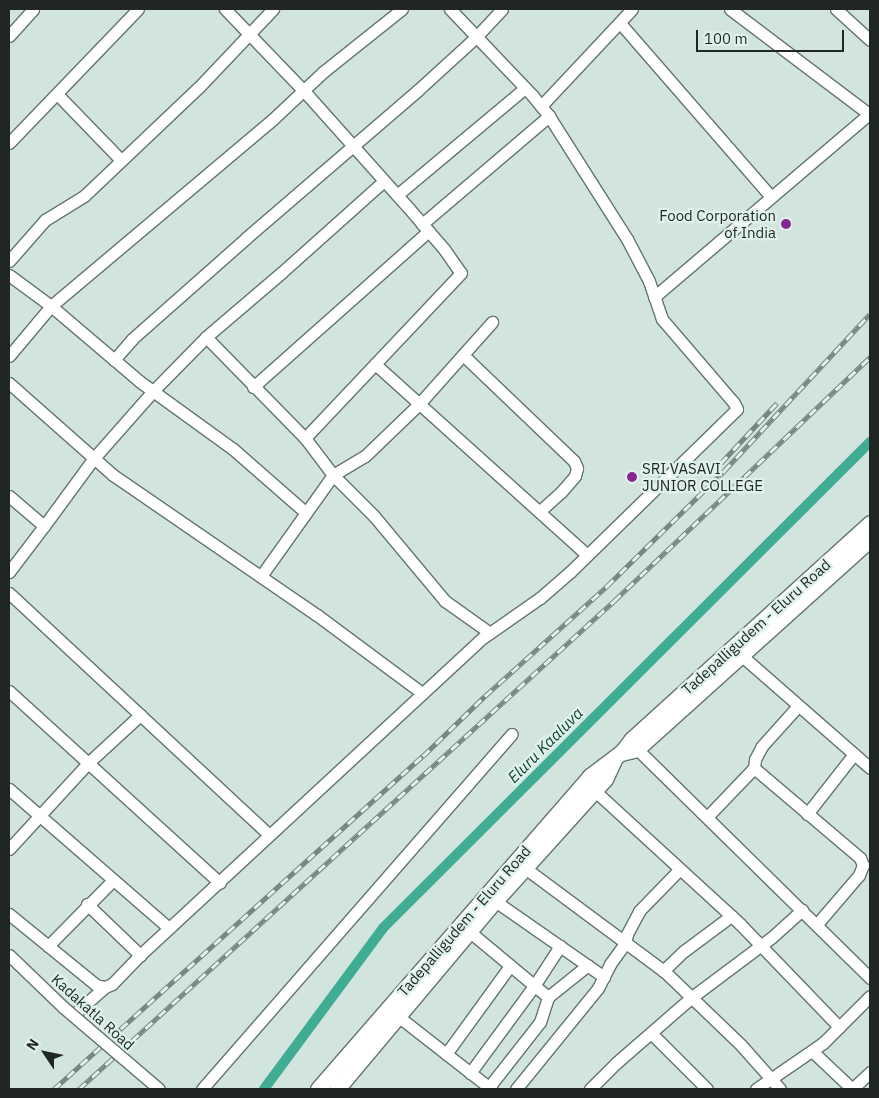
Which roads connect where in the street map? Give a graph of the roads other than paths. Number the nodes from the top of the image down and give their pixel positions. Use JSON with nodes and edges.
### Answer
{"nodes":[{"id":1,"x":33,"y":9,"type":"edge"},
{"id":2,"x":138,"y":9,"type":"edge"},
{"id":3,"x":225,"y":9,"type":"edge"},
{"id":4,"x":273,"y":9,"type":"edge"},
{"id":5,"x":402,"y":9,"type":"edge"},
{"id":6,"x":450,"y":9,"type":"edge"},
{"id":7,"x":502,"y":9,"type":"edge"},
{"id":8,"x":632,"y":9,"type":"edge"},
{"id":9,"x":730,"y":9,"type":"edge"},
{"id":10,"x":836,"y":9,"type":"edge"},
{"id":11,"x":620,"y":22,"type":"junction"},
{"id":12,"x":249,"y":34,"type":"junction"},
{"id":13,"x":9,"y":36,"type":"edge"},
{"id":14,"x":476,"y":38,"type":"junction"},
{"id":15,"x":870,"y":40,"type":"edge"},
{"id":16,"x":525,"y":88,"type":"junction"},
{"id":17,"x":304,"y":91,"type":"junction"},
{"id":18,"x":56,"y":94,"type":"junction"},
{"id":19,"x":541,"y":106,"type":"junction"},
{"id":20,"x":870,"y":113,"type":"edge"},
{"id":21,"x":549,"y":116,"type":"junction"},
{"id":22,"x":9,"y":143,"type":"edge"},
{"id":23,"x":354,"y":147,"type":"junction"},
{"id":24,"x":121,"y":160,"type":"junction"},
{"id":25,"x":384,"y":181,"type":"junction"},
{"id":26,"x":397,"y":195,"type":"junction"},
{"id":27,"x":771,"y":197,"type":"junction"},
{"id":28,"x":426,"y":227,"type":"junction"},
{"id":29,"x":9,"y":261,"type":"edge"},
{"id":30,"x":9,"y":275,"type":"edge"},
{"id":31,"x":654,"y":297,"type":"junction"},
{"id":32,"x":51,"y":306,"type":"junction"},
{"id":33,"x":492,"y":322,"type":"dead end"},
{"id":34,"x":206,"y":337,"type":"junction"},
{"id":35,"x":463,"y":355,"type":"junction"},
{"id":36,"x":9,"y":356,"type":"edge"},
{"id":37,"x":114,"y":360,"type":"junction"},
{"id":38,"x":375,"y":364,"type":"junction"},
{"id":39,"x":9,"y":384,"type":"edge"},
{"id":40,"x":253,"y":386,"type":"junction"},
{"id":41,"x":154,"y":391,"type":"junction"},
{"id":42,"x":419,"y":404,"type":"junction"},
{"id":43,"x":305,"y":438,"type":"junction"},
{"id":44,"x":94,"y":458,"type":"junction"},
{"id":45,"x":333,"y":475,"type":"junction"},
{"id":46,"x":9,"y":496,"type":"edge"},
{"id":47,"x":540,"y":511,"type":"junction"},
{"id":48,"x":306,"y":513,"type":"junction"},
{"id":49,"x":870,"y":524,"type":"edge"},
{"id":50,"x":44,"y":526,"type":"junction"},
{"id":51,"x":870,"y":540,"type":"edge"},
{"id":52,"x":587,"y":555,"type":"junction"},
{"id":53,"x":9,"y":572,"type":"edge"},
{"id":54,"x":261,"y":576,"type":"junction"},
{"id":55,"x":9,"y":593,"type":"edge"},
{"id":56,"x":490,"y":634,"type":"junction"},
{"id":57,"x":742,"y":656,"type":"junction"},
{"id":58,"x":9,"y":691,"type":"edge"},
{"id":59,"x":422,"y":693,"type":"junction"},
{"id":60,"x":798,"y":706,"type":"junction"},
{"id":61,"x":140,"y":715,"type":"junction"},
{"id":62,"x":512,"y":734,"type":"dead end"},
{"id":63,"x":637,"y":749,"type":"junction"},
{"id":64,"x":854,"y":754,"type":"junction"},
{"id":65,"x":613,"y":759,"type":"junction"},
{"id":66,"x":88,"y":763,"type":"junction"},
{"id":67,"x":754,"y":768,"type":"junction"},
{"id":68,"x":870,"y":768,"type":"edge"},
{"id":69,"x":9,"y":789,"type":"edge"},
{"id":70,"x":595,"y":790,"type":"junction"},
{"id":71,"x":39,"y":814,"type":"junction"},
{"id":72,"x":807,"y":814,"type":"junction"},
{"id":73,"x":707,"y":817,"type":"junction"},
{"id":74,"x":270,"y":835,"type":"junction"},
{"id":75,"x":9,"y":849,"type":"edge"},
{"id":76,"x":525,"y":868,"type":"junction"},
{"id":77,"x":680,"y":870,"type":"junction"},
{"id":78,"x":113,"y":880,"type":"junction"},
{"id":79,"x":220,"y":883,"type":"junction"},
{"id":80,"x":495,"y":901,"type":"junction"},
{"id":81,"x":87,"y":904,"type":"junction"},
{"id":82,"x":802,"y":910,"type":"junction"},
{"id":83,"x":9,"y":914,"type":"edge"},
{"id":84,"x":731,"y":916,"type":"junction"},
{"id":85,"x":817,"y":924,"type":"junction"},
{"id":86,"x":169,"y":928,"type":"junction"},
{"id":87,"x":470,"y":932,"type":"junction"},
{"id":88,"x":625,"y":943,"type":"junction"},
{"id":89,"x":761,"y":945,"type":"junction"},
{"id":90,"x":48,"y":946,"type":"junction"},
{"id":91,"x":560,"y":946,"type":"junction"},
{"id":92,"x":9,"y":955,"type":"edge"},
{"id":93,"x":140,"y":955,"type":"junction"},
{"id":94,"x":588,"y":965,"type":"junction"},
{"id":95,"x":510,"y":966,"type":"junction"},
{"id":96,"x":663,"y":971,"type":"junction"},
{"id":97,"x":604,"y":977,"type":"junction"},
{"id":98,"x":870,"y":978,"type":"edge"},
{"id":99,"x":534,"y":986,"type":"junction"},
{"id":100,"x":105,"y":987,"type":"junction"},
{"id":101,"x":870,"y":996,"type":"edge"},
{"id":102,"x":692,"y":997,"type":"junction"},
{"id":103,"x":548,"y":998,"type":"junction"},
{"id":104,"x":73,"y":1015,"type":"junction"},
{"id":105,"x":399,"y":1017,"type":"junction"},
{"id":106,"x":839,"y":1028,"type":"junction"},
{"id":107,"x":651,"y":1033,"type":"junction"},
{"id":108,"x":812,"y":1051,"type":"junction"},
{"id":109,"x":446,"y":1054,"type":"junction"},
{"id":110,"x":870,"y":1072,"type":"edge"},
{"id":111,"x":470,"y":1073,"type":"junction"},
{"id":112,"x":772,"y":1079,"type":"junction"},
{"id":113,"x":490,"y":1088,"type":"edge"},
{"id":114,"x":159,"y":1089,"type":"edge"},
{"id":115,"x":202,"y":1089,"type":"edge"},
{"id":116,"x":318,"y":1089,"type":"edge"},
{"id":117,"x":337,"y":1089,"type":"edge"},
{"id":118,"x":516,"y":1089,"type":"edge"},
{"id":119,"x":590,"y":1089,"type":"edge"},
{"id":120,"x":707,"y":1089,"type":"edge"},
{"id":121,"x":756,"y":1089,"type":"edge"},
{"id":122,"x":780,"y":1089,"type":"edge"},
{"id":123,"x":852,"y":1089,"type":"edge"}],
"edges":[{"from":1,"to":13,"type":"street"},
{"from":2,"to":18,"type":"street"},
{"from":3,"to":12,"type":"street"},
{"from":4,"to":12,"type":"street"},
{"from":5,"to":17,"type":"street"},
{"from":6,"to":14,"type":"street"},
{"from":7,"to":14,"type":"street"},
{"from":8,"to":11,"type":"street"},
{"from":9,"to":20,"type":"street"},
{"from":10,"to":15,"type":"street"},
{"from":11,"to":19,"type":"street"},
{"from":11,"to":27,"type":"street"},
{"from":12,"to":17,"type":"street"},
{"from":12,"to":24,"type":"street"},
{"from":14,"to":16,"type":"street"},
{"from":14,"to":23,"type":"street"},
{"from":16,"to":19,"type":"street"},
{"from":16,"to":26,"type":"street"},
{"from":17,"to":23,"type":"street"},
{"from":17,"to":32,"type":"street"},
{"from":18,"to":22,"type":"street"},
{"from":18,"to":24,"type":"street"},
{"from":19,"to":21,"type":"street"},
{"from":20,"to":27,"type":"street"},
{"from":21,"to":28,"type":"street"},
{"from":21,"to":31,"type":"street"},
{"from":23,"to":25,"type":"street"},
{"from":23,"to":37,"type":"street"},
{"from":24,"to":29,"type":"street"},
{"from":25,"to":26,"type":"street"},
{"from":25,"to":34,"type":"street"},
{"from":26,"to":28,"type":"street"},
{"from":27,"to":31,"type":"street"},
{"from":28,"to":38,"type":"street"},
{"from":28,"to":40,"type":"street"},
{"from":30,"to":32,"type":"street"},
{"from":31,"to":52,"type":"street"},
{"from":32,"to":36,"type":"street"},
{"from":32,"to":37,"type":"street"},
{"from":33,"to":35,"type":"street"},
{"from":34,"to":40,"type":"street"},
{"from":34,"to":41,"type":"street"},
{"from":35,"to":42,"type":"street"},
{"from":35,"to":47,"type":"street"},
{"from":37,"to":41,"type":"street"},
{"from":38,"to":42,"type":"street"},
{"from":38,"to":43,"type":"street"},
{"from":39,"to":44,"type":"street"},
{"from":40,"to":43,"type":"street"},
{"from":41,"to":44,"type":"street"},
{"from":41,"to":48,"type":"street"},
{"from":42,"to":45,"type":"street"},
{"from":42,"to":47,"type":"street"},
{"from":43,"to":45,"type":"street"},
{"from":44,"to":50,"type":"street"},
{"from":44,"to":54,"type":"street"},
{"from":45,"to":48,"type":"street"},
{"from":45,"to":56,"type":"street"},
{"from":46,"to":50,"type":"street"},
{"from":47,"to":52,"type":"street"},
{"from":48,"to":54,"type":"street"},
{"from":49,"to":65,"type":"main road","name":"Tadepalligudem - Eluru Road"},
{"from":50,"to":53,"type":"street"},
{"from":51,"to":57,"type":"main road","name":"Tadepalligudem - Eluru Road"},
{"from":52,"to":56,"type":"street"},
{"from":54,"to":59,"type":"street"},
{"from":55,"to":61,"type":"street"},
{"from":56,"to":59,"type":"street"},
{"from":57,"to":60,"type":"street"},
{"from":57,"to":63,"type":"main road","name":"Tadepalligudem - Eluru Road"},
{"from":58,"to":66,"type":"street"},
{"from":59,"to":74,"type":"street"},
{"from":60,"to":64,"type":"street"},
{"from":60,"to":67,"type":"street"},
{"from":61,"to":66,"type":"street"},
{"from":61,"to":74,"type":"street"},
{"from":62,"to":115,"type":"street"},
{"from":63,"to":65,"type":"main road","name":"Tadepalligudem - Eluru Road"},
{"from":63,"to":73,"type":"street"},
{"from":64,"to":68,"type":"street"},
{"from":64,"to":72,"type":"street"},
{"from":65,"to":70,"type":"main road","name":"Tadepalligudem - Eluru Road"},
{"from":65,"to":116,"type":"main road","name":"Tadepalligudem - Eluru Road"},
{"from":66,"to":71,"type":"street"},
{"from":66,"to":79,"type":"street"},
{"from":67,"to":72,"type":"street"},
{"from":67,"to":73,"type":"street"},
{"from":69,"to":71,"type":"street"},
{"from":70,"to":76,"type":"main road","name":"Tadepalligudem - Eluru Road"},
{"from":70,"to":77,"type":"street"},
{"from":71,"to":75,"type":"street"},
{"from":71,"to":78,"type":"street"},
{"from":72,"to":85,"type":"street"},
{"from":73,"to":82,"type":"street"},
{"from":74,"to":79,"type":"street"},
{"from":76,"to":80,"type":"main road","name":"Tadepalligudem - Eluru Road"},
{"from":76,"to":88,"type":"street"},
{"from":77,"to":84,"type":"street"},
{"from":77,"to":88,"type":"street"},
{"from":78,"to":81,"type":"street"},
{"from":78,"to":86,"type":"street"},
{"from":79,"to":86,"type":"street"},
{"from":80,"to":87,"type":"main road","name":"Tadepalligudem - Eluru Road"},
{"from":80,"to":91,"type":"street"},
{"from":81,"to":90,"type":"street"},
{"from":81,"to":93,"type":"street"},
{"from":82,"to":85,"type":"street"},
{"from":82,"to":89,"type":"street"},
{"from":83,"to":90,"type":"street"},
{"from":84,"to":89,"type":"street"},
{"from":84,"to":96,"type":"street"},
{"from":85,"to":98,"type":"street"},
{"from":86,"to":93,"type":"street"},
{"from":87,"to":95,"type":"street"},
{"from":87,"to":105,"type":"main road","name":"Tadepalligudem - Eluru Road"},
{"from":88,"to":96,"type":"street"},
{"from":88,"to":97,"type":"street"},
{"from":89,"to":102,"type":"street"},
{"from":89,"to":106,"type":"street"},
{"from":90,"to":100,"type":"street"},
{"from":91,"to":94,"type":"street"},
{"from":91,"to":99,"type":"street"},
{"from":92,"to":104,"type":"street","name":"Kadakatla Road","bridge":true},
{"from":93,"to":100,"type":"street"},
{"from":94,"to":97,"type":"street"},
{"from":94,"to":103,"type":"street"},
{"from":95,"to":99,"type":"street"},
{"from":95,"to":109,"type":"street"},
{"from":96,"to":102,"type":"street"},
{"from":97,"to":118,"type":"street"},
{"from":99,"to":103,"type":"street"},
{"from":99,"to":111,"type":"street"},
{"from":100,"to":104,"type":"street"},
{"from":101,"to":106,"type":"street"},
{"from":102,"to":107,"type":"street"},
{"from":102,"to":112,"type":"street"},
{"from":103,"to":113,"type":"street"},
{"from":104,"to":114,"type":"street","name":"Kadakatla Road","bridge":true},
{"from":105,"to":109,"type":"street"},
{"from":105,"to":117,"type":"main road","name":"Tadepalligudem - Eluru Road"},
{"from":106,"to":108,"type":"street"},
{"from":107,"to":119,"type":"street"},
{"from":107,"to":120,"type":"street"},
{"from":108,"to":112,"type":"street"},
{"from":108,"to":123,"type":"street"},
{"from":109,"to":111,"type":"street"},
{"from":110,"to":123,"type":"street"},
{"from":111,"to":113,"type":"street"},
{"from":112,"to":121,"type":"street"},
{"from":112,"to":122,"type":"street"}]}
